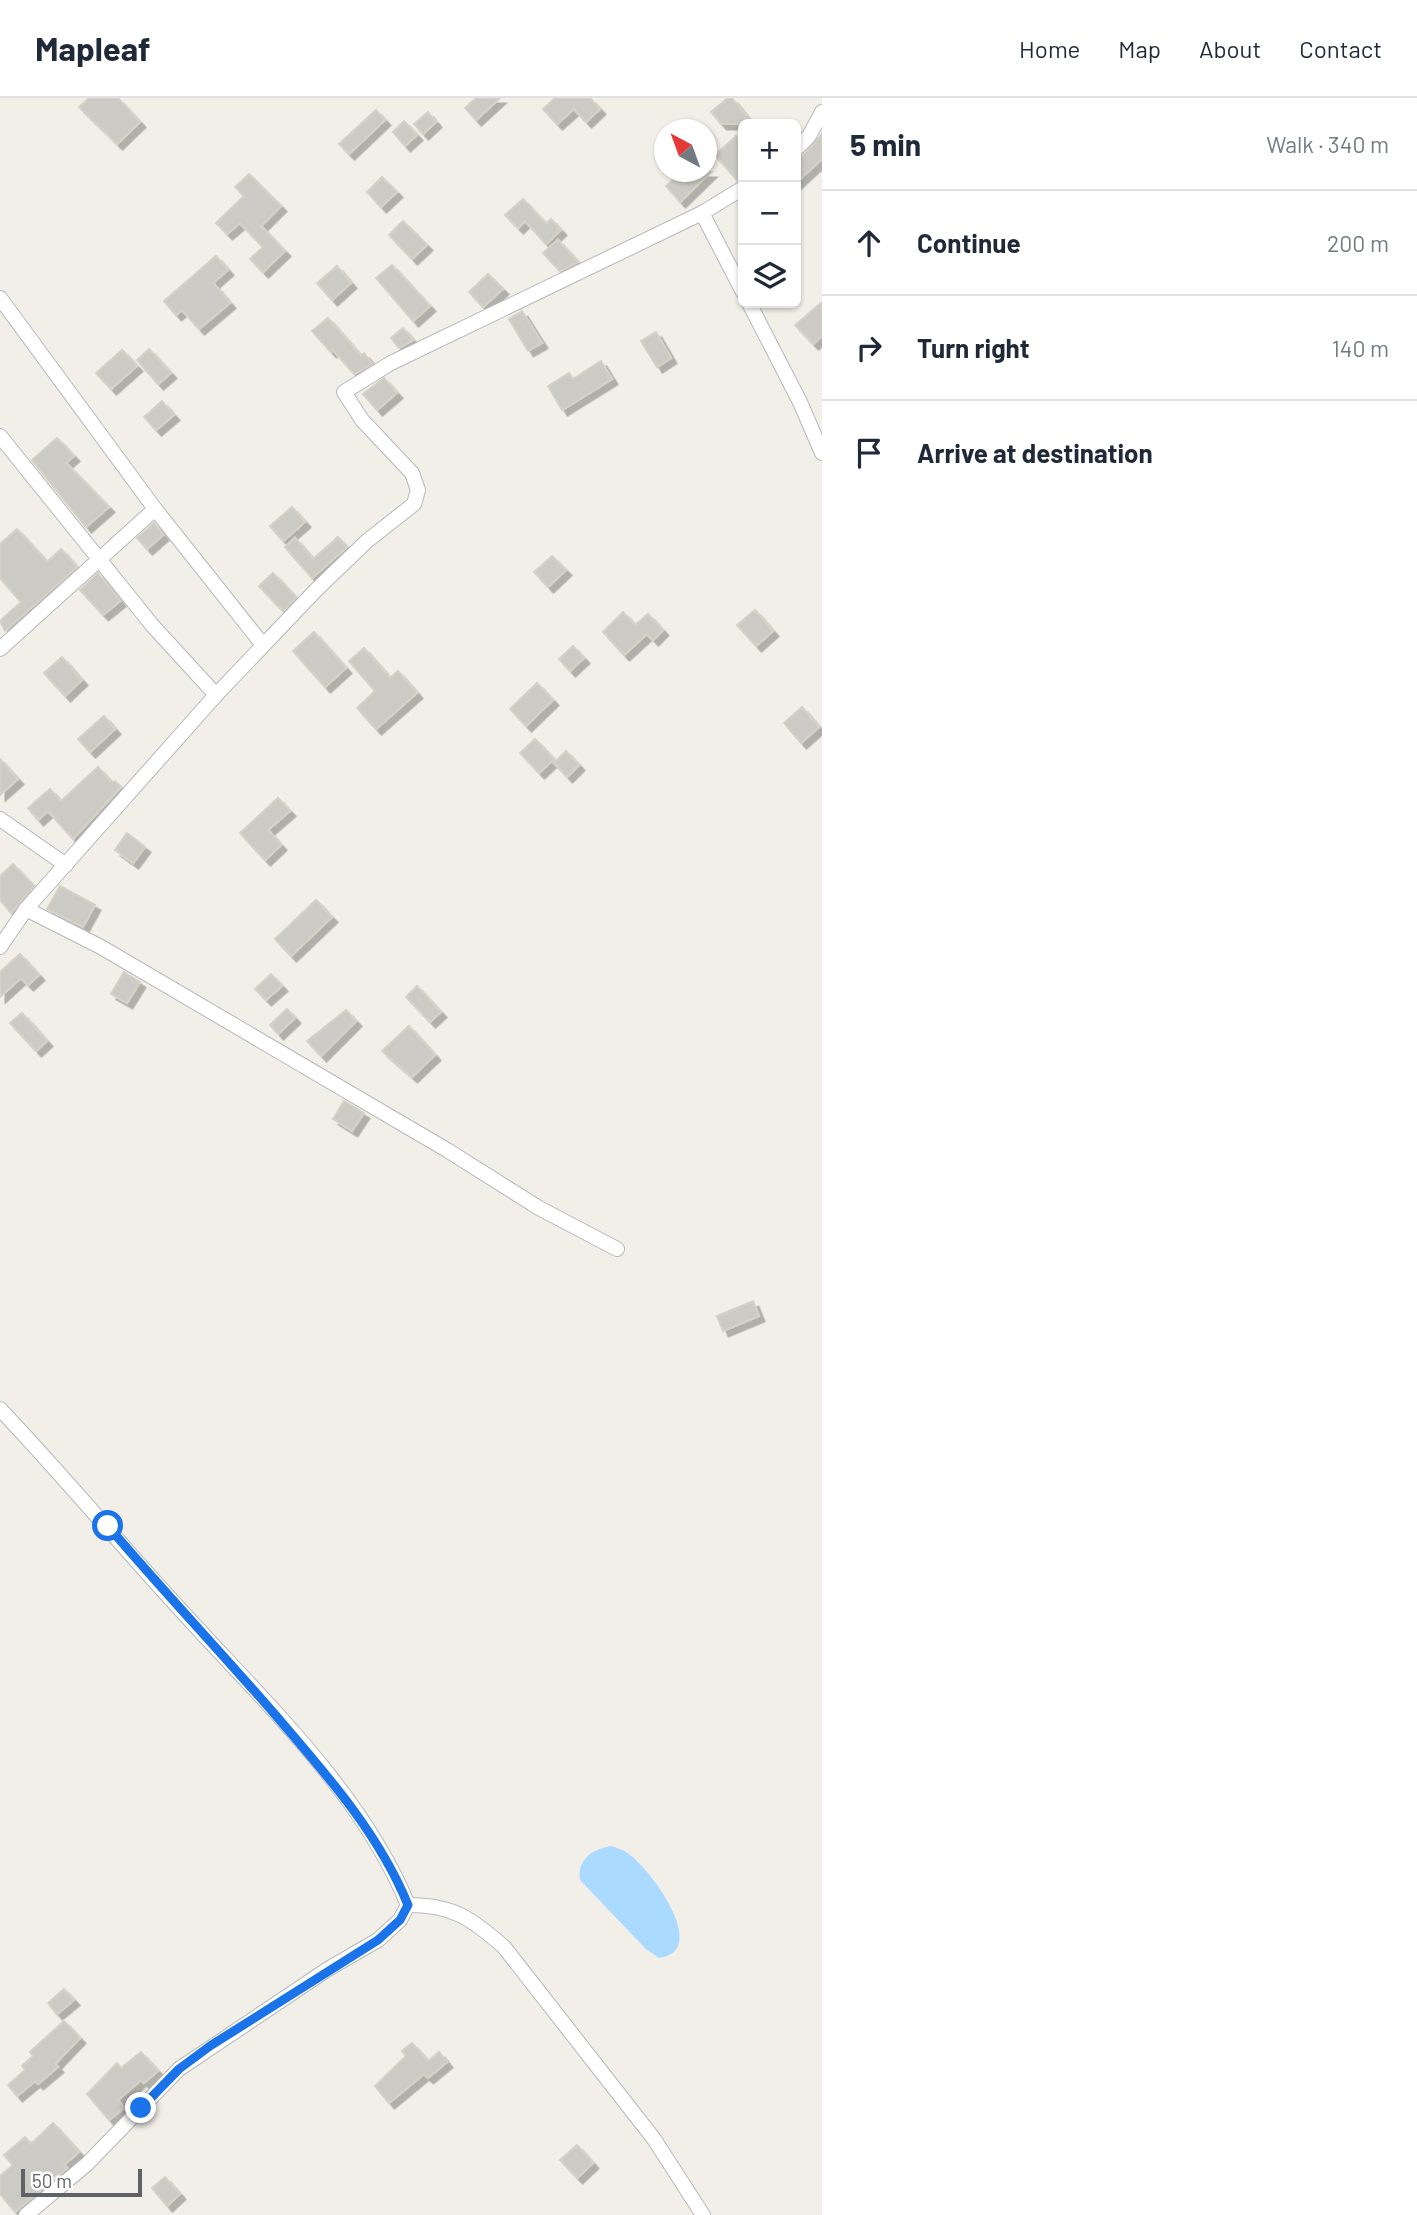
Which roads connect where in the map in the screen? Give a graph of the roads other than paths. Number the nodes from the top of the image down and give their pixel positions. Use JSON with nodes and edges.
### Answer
{"nodes":[{"id":1,"x":822,"y":112,"type":"edge"},
{"id":2,"x":801,"y":144,"type":"edge"},
{"id":3,"x":738,"y":191,"type":"edge"},
{"id":4,"x":702,"y":213,"type":"junction"},
{"id":5,"x":738,"y":282,"type":"edge"},
{"id":6,"x":0,"y":298,"type":"edge"},
{"id":7,"x":752,"y":308,"type":"edge"},
{"id":8,"x":0,"y":436,"type":"edge"},
{"id":9,"x":822,"y":453,"type":"edge"},
{"id":10,"x":155,"y":509,"type":"junction"},
{"id":11,"x":100,"y":559,"type":"junction"},
{"id":12,"x":263,"y":645,"type":"junction"},
{"id":13,"x":0,"y":649,"type":"edge"},
{"id":14,"x":216,"y":695,"type":"junction"},
{"id":15,"x":0,"y":819,"type":"edge"},
{"id":16,"x":66,"y":865,"type":"junction"},
{"id":17,"x":26,"y":909,"type":"junction"},
{"id":18,"x":0,"y":947,"type":"edge"},
{"id":19,"x":617,"y":1249,"type":"dead end"},
{"id":20,"x":0,"y":1409,"type":"edge"},
{"id":21,"x":408,"y":1905,"type":"junction"},
{"id":22,"x":26,"y":2215,"type":"edge"},
{"id":23,"x":703,"y":2215,"type":"edge"}],
"edges":[{"from":1,"to":2,"type":"street"},
{"from":3,"to":4,"type":"street"},
{"from":4,"to":5,"type":"street"},
{"from":4,"to":12,"type":"street"},
{"from":6,"to":10,"type":"street"},
{"from":7,"to":9,"type":"street"},
{"from":8,"to":11,"type":"street"},
{"from":10,"to":11,"type":"street"},
{"from":10,"to":12,"type":"street"},
{"from":11,"to":13,"type":"street"},
{"from":11,"to":14,"type":"street"},
{"from":12,"to":14,"type":"street"},
{"from":14,"to":16,"type":"street"},
{"from":15,"to":16,"type":"street"},
{"from":16,"to":17,"type":"street"},
{"from":17,"to":18,"type":"street"},
{"from":17,"to":19,"type":"street"},
{"from":20,"to":21,"type":"street"},
{"from":21,"to":22,"type":"street"},
{"from":21,"to":23,"type":"street"}]}
